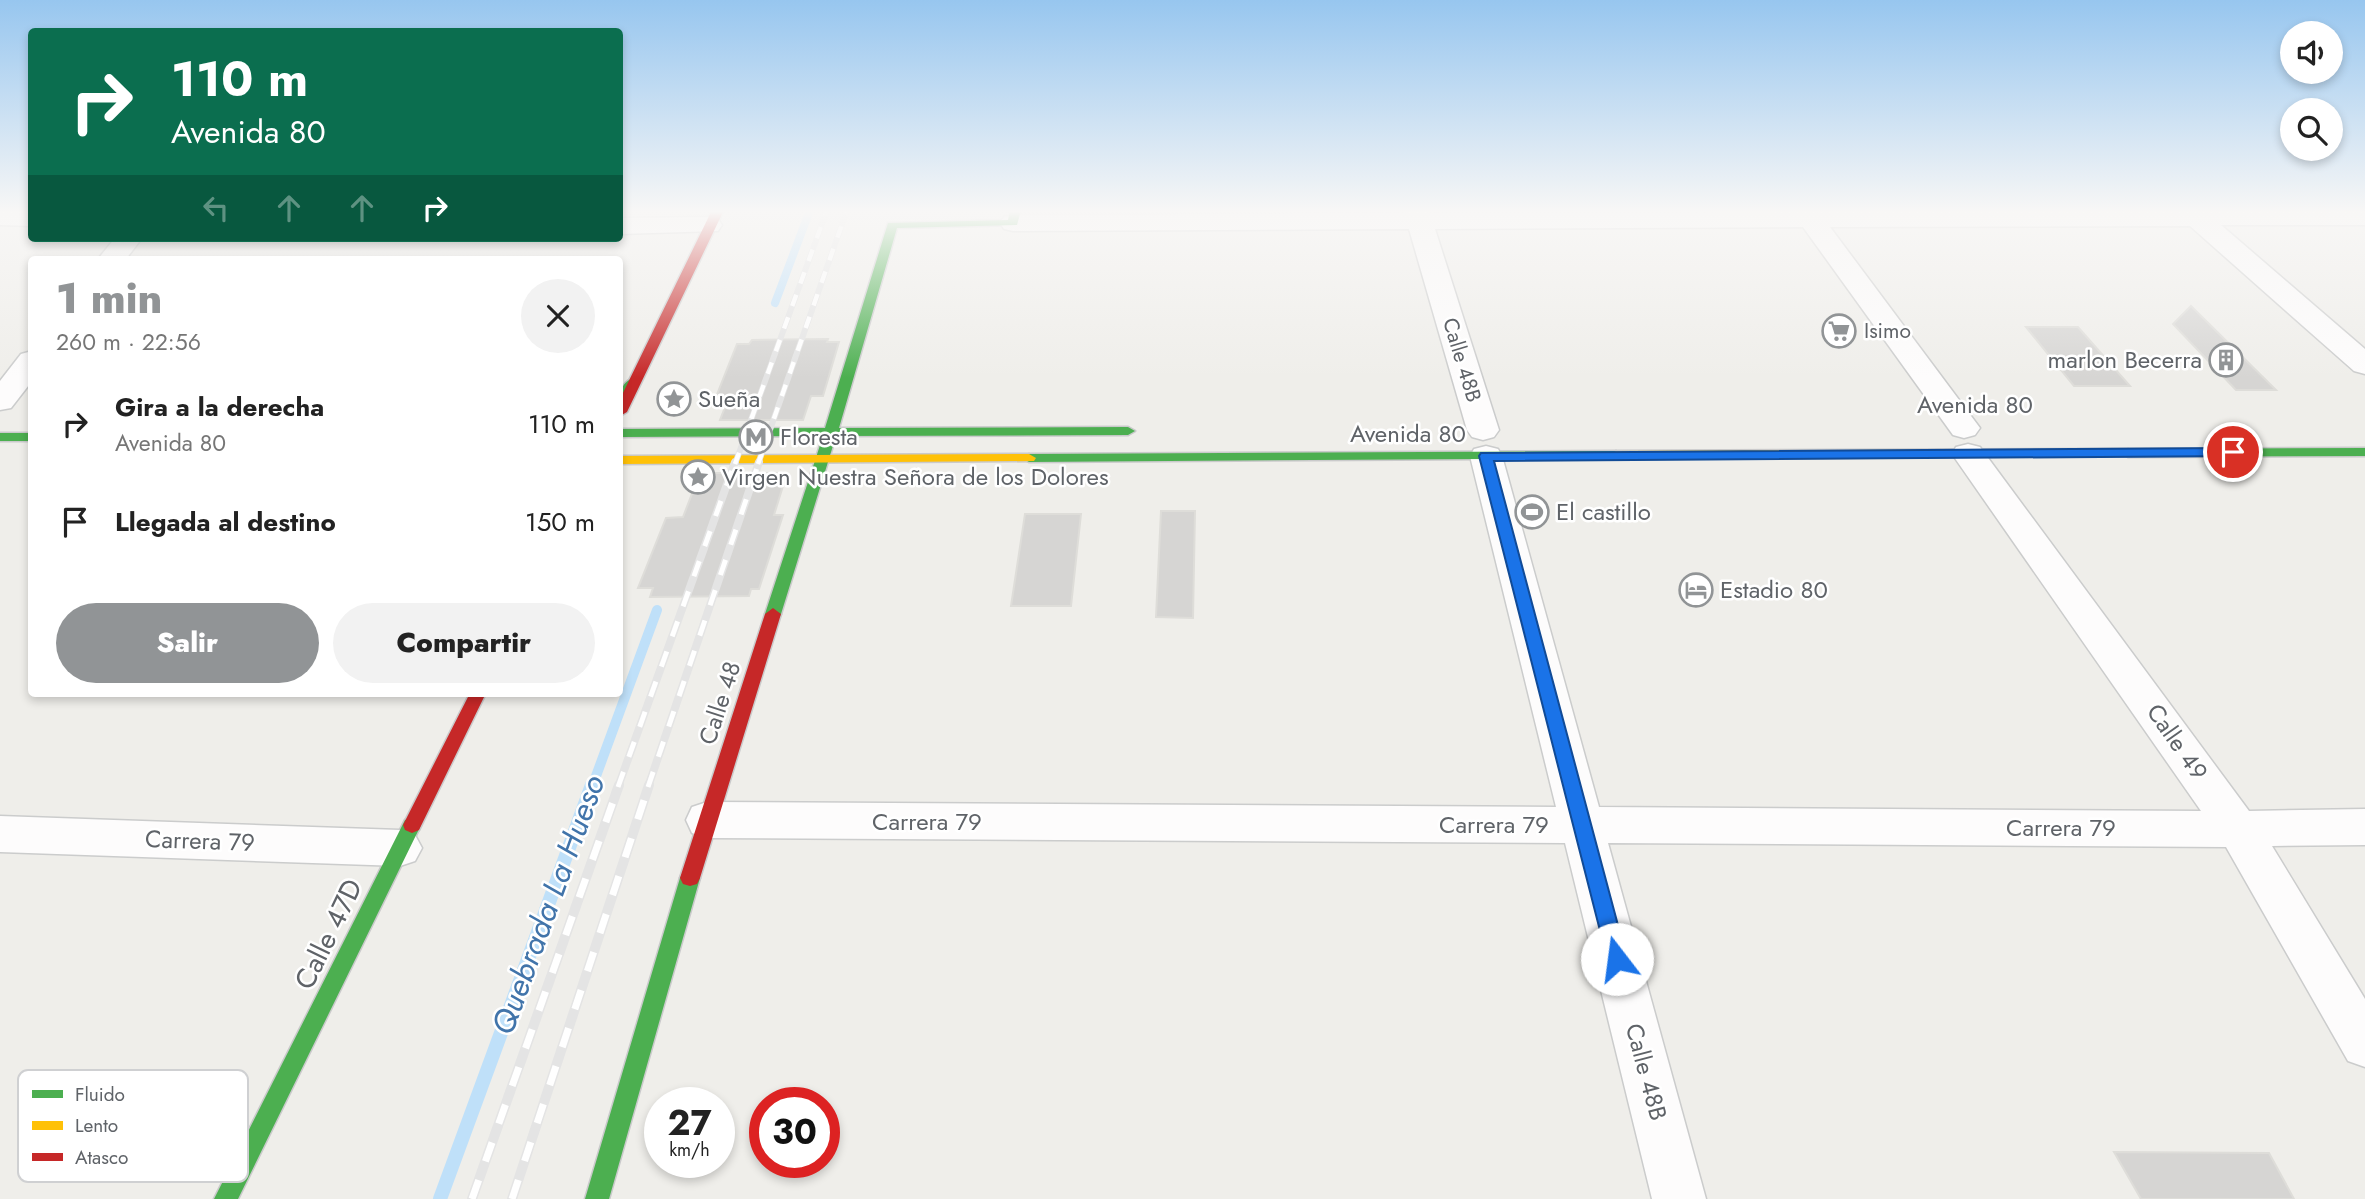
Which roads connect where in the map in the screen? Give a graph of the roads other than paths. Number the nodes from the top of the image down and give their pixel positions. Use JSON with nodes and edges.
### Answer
{"nodes":[{"id":1,"x":690,"y":266,"type":"edge"},
{"id":2,"x":880,"y":266,"type":"edge"},
{"id":3,"x":1433,"y":266,"type":"edge"},
{"id":4,"x":1845,"y":266,"type":"edge"},
{"id":5,"x":2252,"y":266,"type":"edge"},
{"id":6,"x":28,"y":365,"type":"edge"},
{"id":7,"x":2365,"y":365,"type":"edge"},
{"id":8,"x":634,"y":382,"type":"junction"},
{"id":9,"x":623,"y":396,"type":"edge"},
{"id":10,"x":0,"y":401,"type":"edge"},
{"id":11,"x":623,"y":406,"type":"edge"},
{"id":12,"x":1147,"y":431,"type":"dead end"},
{"id":13,"x":831,"y":432,"type":"junction"},
{"id":14,"x":623,"y":433,"type":"edge"},
{"id":15,"x":1965,"y":434,"type":"junction"},
{"id":16,"x":28,"y":437,"type":"edge"},
{"id":17,"x":1483,"y":437,"type":"junction"},
{"id":18,"x":0,"y":438,"type":"edge"},
{"id":19,"x":2365,"y":452,"type":"edge"},
{"id":20,"x":822,"y":459,"type":"junction"},
{"id":21,"x":623,"y":460,"type":"edge"},
{"id":22,"x":476,"y":697,"type":"edge"},
{"id":23,"x":707,"y":820,"type":"junction"},
{"id":24,"x":1582,"y":826,"type":"junction"},
{"id":25,"x":2365,"y":827,"type":"edge"},
{"id":26,"x":2238,"y":829,"type":"junction"},
{"id":27,"x":0,"y":834,"type":"edge"},
{"id":28,"x":400,"y":848,"type":"junction"},
{"id":29,"x":2365,"y":1044,"type":"edge"},
{"id":30,"x":248,"y":1155,"type":"edge"},
{"id":31,"x":234,"y":1182,"type":"edge"},
{"id":32,"x":226,"y":1199,"type":"edge"},
{"id":33,"x":597,"y":1199,"type":"edge"},
{"id":34,"x":1679,"y":1199,"type":"edge"}],
"edges":[{"from":1,"to":8,"type":"main road"},
{"from":2,"to":13,"type":"main road","name":"Calle 48"},
{"from":3,"to":17,"type":"street","name":"Calle 48B"},
{"from":4,"to":15,"type":"street","name":"Calle 49"},
{"from":5,"to":7,"type":"street"},
{"from":6,"to":10,"type":"street"},
{"from":8,"to":9,"type":"main road"},
{"from":8,"to":11,"type":"main road"},
{"from":12,"to":13,"type":"main road"},
{"from":13,"to":14,"type":"main road"},
{"from":13,"to":20,"type":"main road","name":"Calle 48"},
{"from":15,"to":17,"type":"main road","name":"Avenida 80"},
{"from":15,"to":19,"type":"main road","name":"Avenida 80"},
{"from":15,"to":26,"type":"street","name":"Calle 49"},
{"from":16,"to":18,"type":"main road"},
{"from":17,"to":20,"type":"main road","name":"Avenida 80"},
{"from":17,"to":24,"type":"street","name":"Calle 48B"},
{"from":20,"to":21,"type":"main road","name":"Avenida 80"},
{"from":20,"to":23,"type":"main road","name":"Calle 48"},
{"from":22,"to":28,"type":"main road","name":"Calle 47D"},
{"from":23,"to":24,"type":"street","name":"Carrera 79"},
{"from":23,"to":33,"type":"main road","name":"Calle 48"},
{"from":24,"to":26,"type":"street","name":"Carrera 79"},
{"from":24,"to":34,"type":"street","name":"Calle 48B"},
{"from":25,"to":26,"type":"street","name":"Carrera 79"},
{"from":26,"to":29,"type":"street","name":"Calle 49"},
{"from":27,"to":28,"type":"street","name":"Carrera 79"},
{"from":28,"to":30,"type":"main road","name":"Calle 47D"},
{"from":31,"to":32,"type":"main road","name":"Calle 47D"}]}
